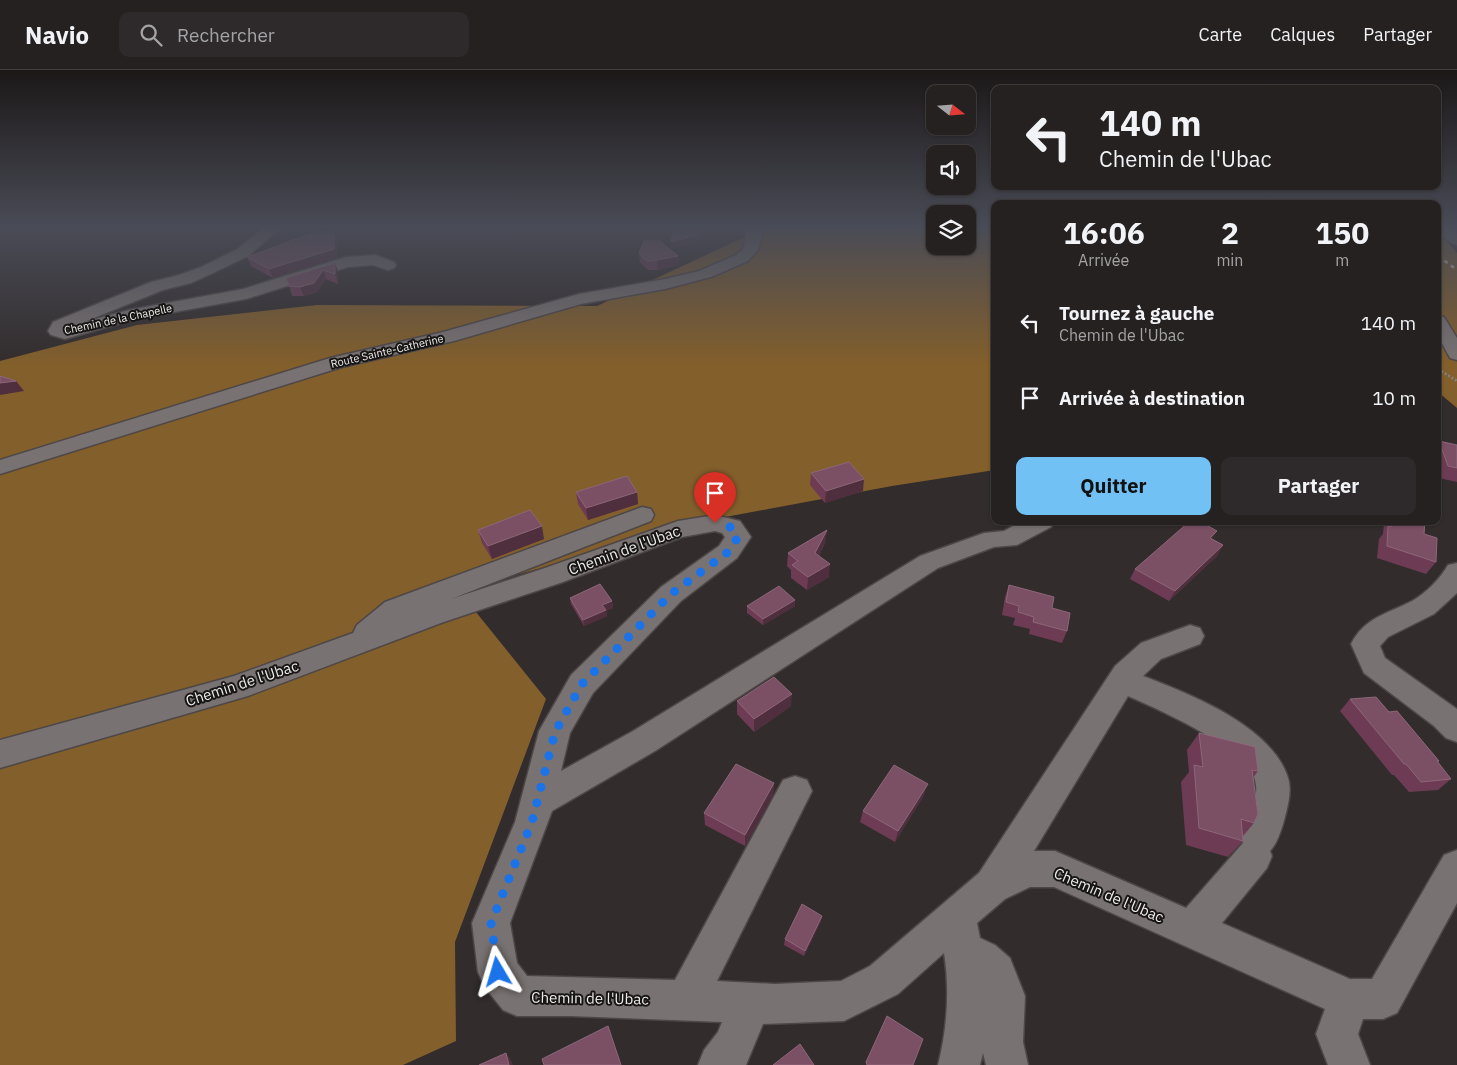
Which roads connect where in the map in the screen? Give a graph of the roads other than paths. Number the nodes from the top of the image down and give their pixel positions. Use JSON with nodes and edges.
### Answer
{"nodes":[{"id":1,"x":200,"y":272,"type":"edge"},
{"id":2,"x":313,"y":272,"type":"edge"},
{"id":3,"x":710,"y":272,"type":"edge"},
{"id":4,"x":1441,"y":326,"type":"edge"},
{"id":5,"x":1457,"y":354,"type":"edge"},
{"id":6,"x":0,"y":467,"type":"edge"},
{"id":7,"x":642,"y":515,"type":"dead end"},
{"id":8,"x":1034,"y":525,"type":"edge"},
{"id":9,"x":1457,"y":572,"type":"edge"},
{"id":10,"x":1190,"y":636,"type":"dead end"},
{"id":11,"x":353,"y":644,"type":"junction"},
{"id":12,"x":1122,"y":680,"type":"junction"},
{"id":13,"x":1457,"y":730,"type":"edge"},
{"id":14,"x":0,"y":754,"type":"edge"},
{"id":15,"x":795,"y":791,"type":"dead end"},
{"id":16,"x":537,"y":802,"type":"junction"},
{"id":17,"x":1457,"y":867,"type":"edge"},
{"id":18,"x":992,"y":886,"type":"junction"},
{"id":19,"x":1192,"y":930,"type":"junction"},
{"id":20,"x":960,"y":933,"type":"junction"},
{"id":21,"x":1349,"y":999,"type":"junction"},
{"id":22,"x":686,"y":1001,"type":"junction"},
{"id":23,"x":750,"y":1004,"type":"junction"},
{"id":24,"x":720,"y":1065,"type":"edge"},
{"id":25,"x":959,"y":1065,"type":"edge"},
{"id":26,"x":1007,"y":1065,"type":"edge"},
{"id":27,"x":1348,"y":1065,"type":"edge"}],
"edges":[{"from":1,"to":2,"type":"street","name":"Chemin de la Chapelle"},
{"from":3,"to":6,"type":"street","name":"Route Sainte-Catherine"},
{"from":4,"to":5,"type":"street"},
{"from":7,"to":11,"type":"street"},
{"from":8,"to":16,"type":"street"},
{"from":9,"to":13,"type":"street"},
{"from":10,"to":12,"type":"street"},
{"from":11,"to":14,"type":"street","name":"Chemin de l'Ubac"},
{"from":11,"to":16,"type":"street","name":"Chemin de l'Ubac"},
{"from":12,"to":18,"type":"street"},
{"from":12,"to":19,"type":"street"},
{"from":15,"to":22,"type":"street"},
{"from":16,"to":22,"type":"street","name":"Chemin de l'Ubac"},
{"from":17,"to":21,"type":"street","name":"Chemin de l'Ubac"},
{"from":18,"to":19,"type":"street","name":"Chemin de l'Ubac"},
{"from":18,"to":20,"type":"street","name":"Chemin de l'Ubac"},
{"from":19,"to":21,"type":"street","name":"Chemin de l'Ubac"},
{"from":20,"to":23,"type":"street","name":"Chemin de l'Ubac"},
{"from":20,"to":25,"type":"street"},
{"from":20,"to":26,"type":"street"},
{"from":21,"to":27,"type":"street"},
{"from":22,"to":23,"type":"street","name":"Chemin de l'Ubac"},
{"from":23,"to":24,"type":"street"}]}
